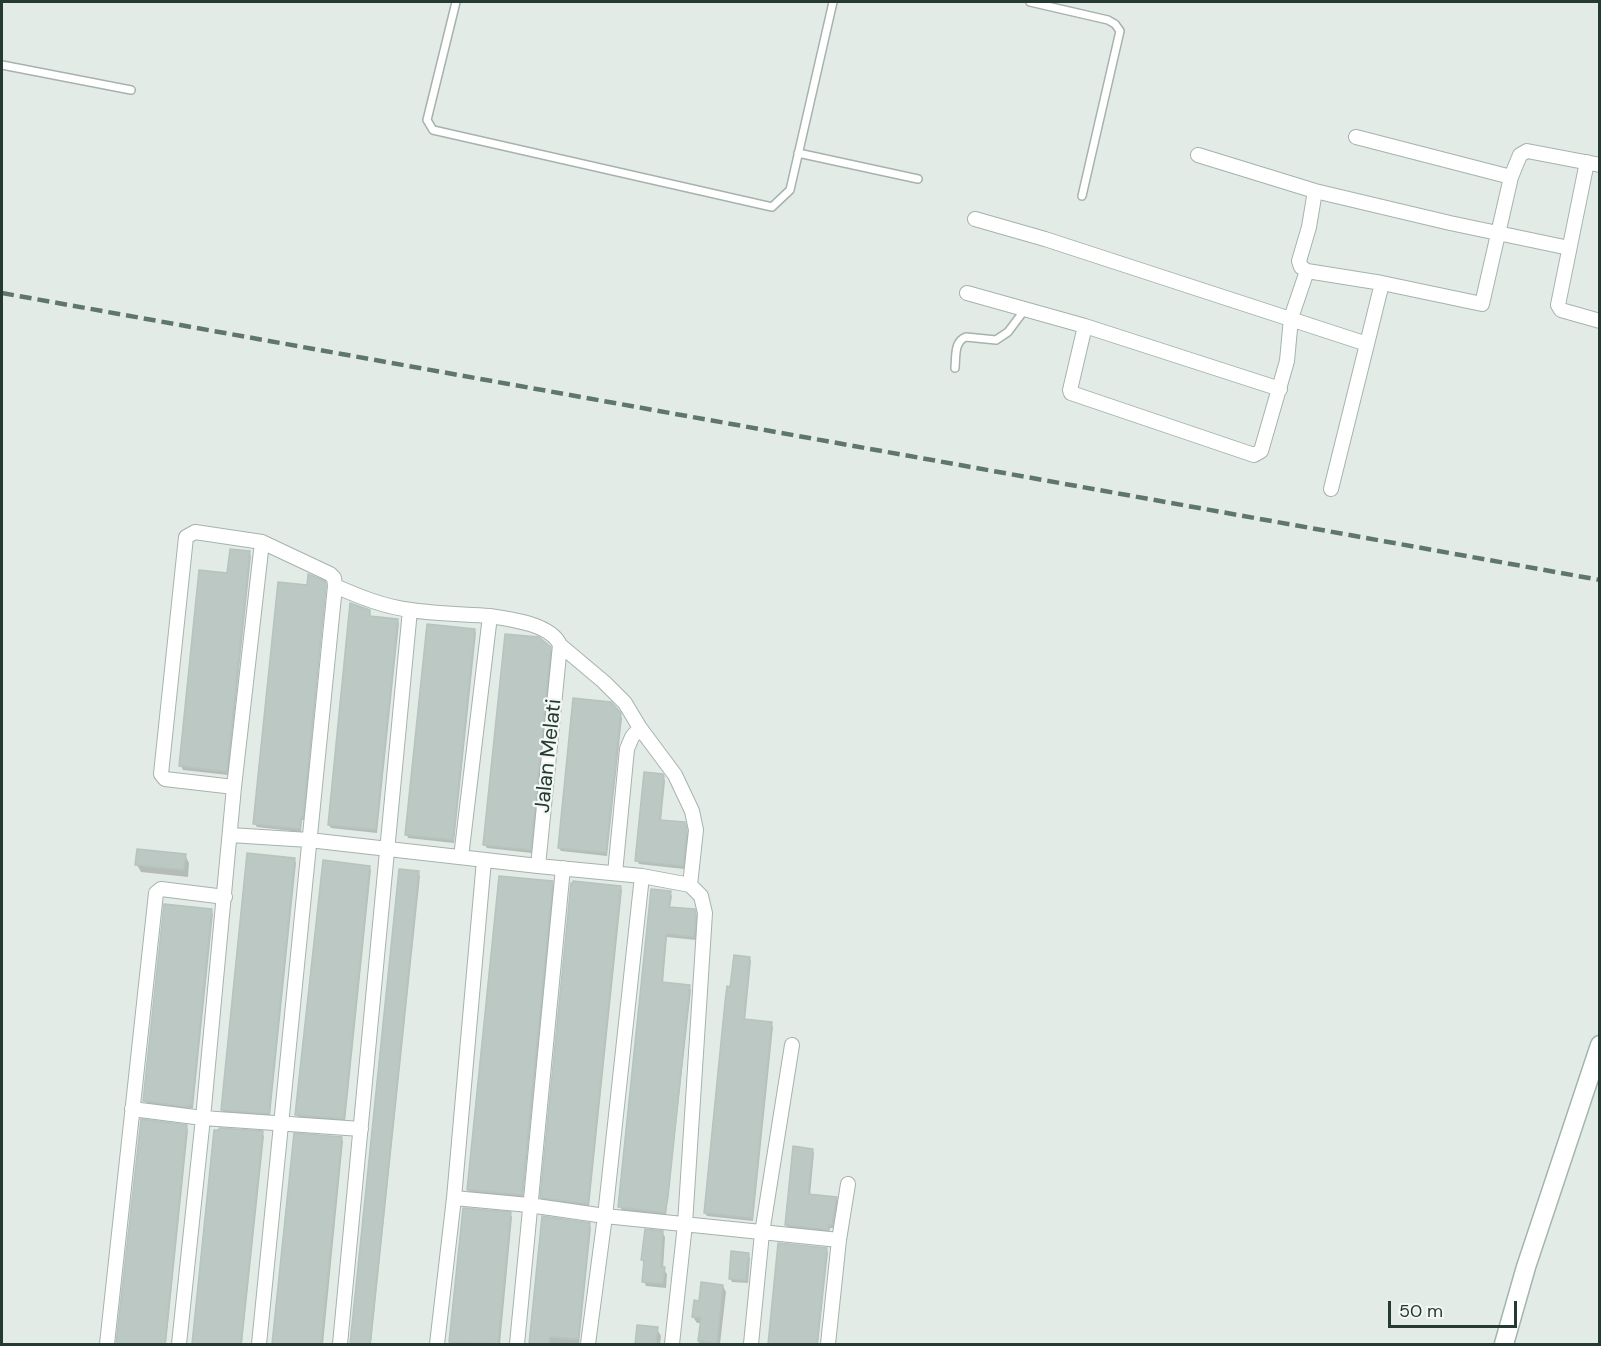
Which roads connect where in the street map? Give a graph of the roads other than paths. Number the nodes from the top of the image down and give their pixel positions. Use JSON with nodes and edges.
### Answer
{"nodes":[{"id":1,"x":456,"y":2,"type":"edge"},
{"id":2,"x":833,"y":2,"type":"edge"},
{"id":3,"x":1030,"y":2,"type":"edge"},
{"id":4,"x":2,"y":65,"type":"edge"},
{"id":5,"x":131,"y":90,"type":"dead end"},
{"id":6,"x":1356,"y":138,"type":"dead end"},
{"id":7,"x":798,"y":153,"type":"junction"},
{"id":8,"x":1198,"y":155,"type":"dead end"},
{"id":9,"x":1593,"y":164,"type":"edge"},
{"id":10,"x":1511,"y":177,"type":"junction"},
{"id":11,"x":918,"y":179,"type":"dead end"},
{"id":12,"x":1315,"y":191,"type":"junction"},
{"id":13,"x":1082,"y":196,"type":"dead end"},
{"id":14,"x":975,"y":219,"type":"dead end"},
{"id":15,"x":1499,"y":232,"type":"junction"},
{"id":16,"x":1569,"y":248,"type":"junction"},
{"id":17,"x":1307,"y":271,"type":"junction"},
{"id":18,"x":1382,"y":283,"type":"junction"},
{"id":19,"x":968,"y":293,"type":"dead end"},
{"id":20,"x":1026,"y":308,"type":"junction"},
{"id":21,"x":1291,"y":318,"type":"junction"},
{"id":22,"x":1599,"y":321,"type":"edge"},
{"id":23,"x":1084,"y":326,"type":"junction"},
{"id":24,"x":1367,"y":344,"type":"junction"},
{"id":25,"x":955,"y":368,"type":"dead end"},
{"id":26,"x":1280,"y":389,"type":"junction"},
{"id":27,"x":1331,"y":489,"type":"dead end"},
{"id":28,"x":262,"y":542,"type":"junction"},
{"id":29,"x":335,"y":586,"type":"junction"},
{"id":30,"x":410,"y":610,"type":"junction"},
{"id":31,"x":490,"y":616,"type":"junction"},
{"id":32,"x":560,"y":645,"type":"junction"},
{"id":33,"x":640,"y":728,"type":"junction"},
{"id":34,"x":234,"y":787,"type":"junction"},
{"id":35,"x":230,"y":835,"type":"junction"},
{"id":36,"x":309,"y":840,"type":"junction"},
{"id":37,"x":386,"y":849,"type":"junction"},
{"id":38,"x":461,"y":857,"type":"junction"},
{"id":39,"x":484,"y":860,"type":"junction"},
{"id":40,"x":538,"y":866,"type":"junction"},
{"id":41,"x":563,"y":868,"type":"junction"},
{"id":42,"x":615,"y":873,"type":"junction"},
{"id":43,"x":642,"y":876,"type":"junction"},
{"id":44,"x":690,"y":885,"type":"junction"},
{"id":45,"x":225,"y":897,"type":"junction"},
{"id":46,"x":792,"y":1045,"type":"dead end"},
{"id":47,"x":1599,"y":1045,"type":"edge"},
{"id":48,"x":132,"y":1109,"type":"junction"},
{"id":49,"x":204,"y":1118,"type":"junction"},
{"id":50,"x":282,"y":1123,"type":"junction"},
{"id":51,"x":361,"y":1130,"type":"junction"},
{"id":52,"x":848,"y":1184,"type":"dead end"},
{"id":53,"x":454,"y":1198,"type":"junction"},
{"id":54,"x":530,"y":1205,"type":"junction"},
{"id":55,"x":605,"y":1216,"type":"junction"},
{"id":56,"x":685,"y":1224,"type":"junction"},
{"id":57,"x":762,"y":1233,"type":"junction"},
{"id":58,"x":839,"y":1240,"type":"junction"},
{"id":59,"x":107,"y":1344,"type":"edge"},
{"id":60,"x":179,"y":1344,"type":"edge"},
{"id":61,"x":259,"y":1344,"type":"edge"},
{"id":62,"x":340,"y":1344,"type":"edge"},
{"id":63,"x":436,"y":1344,"type":"edge"},
{"id":64,"x":517,"y":1344,"type":"edge"},
{"id":65,"x":588,"y":1344,"type":"edge"},
{"id":66,"x":672,"y":1344,"type":"edge"},
{"id":67,"x":751,"y":1344,"type":"edge"},
{"id":68,"x":828,"y":1344,"type":"edge"},
{"id":69,"x":1504,"y":1344,"type":"edge"}],
"edges":[{"from":1,"to":7,"type":"lane"},
{"from":2,"to":7,"type":"lane"},
{"from":3,"to":13,"type":"lane"},
{"from":4,"to":5,"type":"lane"},
{"from":6,"to":10,"type":"street"},
{"from":7,"to":11,"type":"lane"},
{"from":8,"to":12,"type":"street"},
{"from":9,"to":10,"type":"street"},
{"from":9,"to":16,"type":"street"},
{"from":10,"to":15,"type":"street"},
{"from":12,"to":15,"type":"street"},
{"from":12,"to":17,"type":"street"},
{"from":14,"to":21,"type":"street"},
{"from":15,"to":16,"type":"street"},
{"from":15,"to":18,"type":"street"},
{"from":16,"to":22,"type":"street"},
{"from":17,"to":18,"type":"street"},
{"from":17,"to":21,"type":"street"},
{"from":18,"to":24,"type":"street"},
{"from":19,"to":20,"type":"street"},
{"from":20,"to":23,"type":"street"},
{"from":20,"to":25,"type":"lane"},
{"from":21,"to":24,"type":"street"},
{"from":21,"to":26,"type":"street"},
{"from":23,"to":26,"type":"street"},
{"from":23,"to":26,"type":"street"},
{"from":24,"to":27,"type":"street"},
{"from":28,"to":29,"type":"street"},
{"from":28,"to":34,"type":"street"},
{"from":28,"to":34,"type":"street"},
{"from":29,"to":30,"type":"street"},
{"from":29,"to":36,"type":"street"},
{"from":30,"to":31,"type":"street"},
{"from":30,"to":37,"type":"street"},
{"from":31,"to":32,"type":"street"},
{"from":31,"to":38,"type":"street"},
{"from":32,"to":33,"type":"street"},
{"from":32,"to":40,"type":"street","name":"Jalan Melati"},
{"from":33,"to":42,"type":"street"},
{"from":33,"to":44,"type":"street"},
{"from":34,"to":35,"type":"street"},
{"from":35,"to":36,"type":"street"},
{"from":35,"to":45,"type":"street"},
{"from":36,"to":37,"type":"street"},
{"from":36,"to":50,"type":"street"},
{"from":37,"to":38,"type":"street"},
{"from":37,"to":51,"type":"street"},
{"from":38,"to":39,"type":"street"},
{"from":39,"to":40,"type":"street"},
{"from":39,"to":53,"type":"street"},
{"from":40,"to":41,"type":"street"},
{"from":41,"to":42,"type":"street"},
{"from":41,"to":54,"type":"street"},
{"from":42,"to":43,"type":"street"},
{"from":43,"to":44,"type":"street"},
{"from":43,"to":55,"type":"street"},
{"from":44,"to":56,"type":"street"},
{"from":45,"to":48,"type":"street"},
{"from":45,"to":49,"type":"street"},
{"from":46,"to":57,"type":"street"},
{"from":47,"to":69,"type":"street"},
{"from":48,"to":49,"type":"street"},
{"from":48,"to":59,"type":"street"},
{"from":49,"to":50,"type":"street"},
{"from":49,"to":60,"type":"street"},
{"from":50,"to":51,"type":"street"},
{"from":50,"to":61,"type":"street"},
{"from":51,"to":62,"type":"street"},
{"from":52,"to":58,"type":"street"},
{"from":53,"to":54,"type":"street"},
{"from":53,"to":63,"type":"street"},
{"from":54,"to":55,"type":"street"},
{"from":54,"to":64,"type":"street"},
{"from":55,"to":56,"type":"street"},
{"from":55,"to":65,"type":"street"},
{"from":56,"to":57,"type":"street"},
{"from":56,"to":66,"type":"street"},
{"from":57,"to":58,"type":"street"},
{"from":57,"to":67,"type":"street"},
{"from":58,"to":68,"type":"street"}]}
